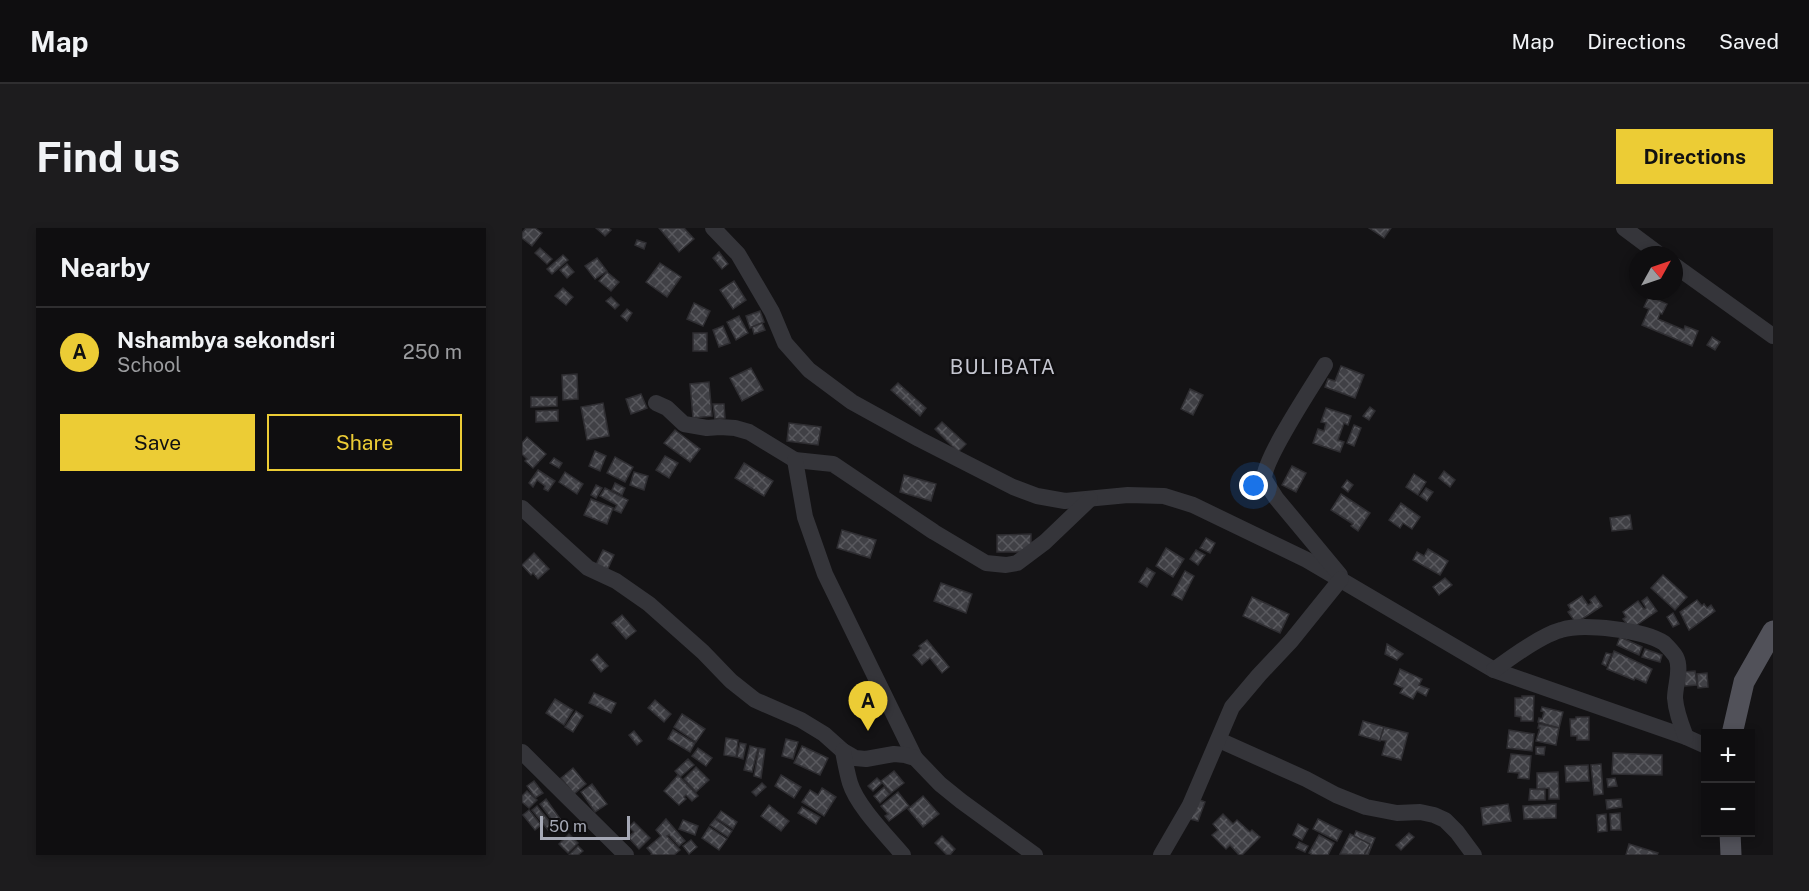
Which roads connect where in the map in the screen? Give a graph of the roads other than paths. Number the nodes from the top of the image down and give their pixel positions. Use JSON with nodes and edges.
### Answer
{"nodes":[{"id":1,"x":713,"y":228,"type":"edge"},
{"id":2,"x":1624,"y":228,"type":"edge"},
{"id":3,"x":1648,"y":246,"type":"edge"},
{"id":4,"x":1683,"y":271,"type":"edge"},
{"id":5,"x":1773,"y":336,"type":"edge"},
{"id":6,"x":1325,"y":366,"type":"dead end"},
{"id":7,"x":656,"y":403,"type":"dead end"},
{"id":8,"x":795,"y":460,"type":"junction"},
{"id":9,"x":1090,"y":499,"type":"junction"},
{"id":10,"x":522,"y":508,"type":"edge"},
{"id":11,"x":1344,"y":581,"type":"junction"},
{"id":12,"x":1773,"y":631,"type":"edge"},
{"id":13,"x":1494,"y":670,"type":"junction"},
{"id":14,"x":1733,"y":729,"type":"edge"},
{"id":15,"x":1686,"y":738,"type":"junction"},
{"id":16,"x":1219,"y":740,"type":"junction"},
{"id":17,"x":1701,"y":744,"type":"edge"},
{"id":18,"x":843,"y":751,"type":"junction"},
{"id":19,"x":522,"y":752,"type":"edge"},
{"id":20,"x":915,"y":758,"type":"junction"},
{"id":21,"x":1730,"y":837,"type":"edge"},
{"id":22,"x":626,"y":855,"type":"edge"},
{"id":23,"x":903,"y":855,"type":"edge"},
{"id":24,"x":1035,"y":855,"type":"edge"},
{"id":25,"x":1161,"y":855,"type":"edge"},
{"id":26,"x":1474,"y":855,"type":"edge"},
{"id":27,"x":1731,"y":855,"type":"edge"}],
"edges":[{"from":1,"to":9,"type":"street"},
{"from":2,"to":3,"type":"street"},
{"from":4,"to":5,"type":"street"},
{"from":6,"to":11,"type":"street"},
{"from":7,"to":8,"type":"street"},
{"from":8,"to":9,"type":"street"},
{"from":8,"to":20,"type":"street"},
{"from":9,"to":11,"type":"street"},
{"from":10,"to":18,"type":"street"},
{"from":11,"to":13,"type":"street"},
{"from":11,"to":16,"type":"street"},
{"from":12,"to":14,"type":"main road"},
{"from":13,"to":15,"type":"street"},
{"from":13,"to":15,"type":"street"},
{"from":15,"to":17,"type":"street"},
{"from":16,"to":25,"type":"street"},
{"from":16,"to":26,"type":"street"},
{"from":18,"to":20,"type":"street"},
{"from":18,"to":23,"type":"street"},
{"from":19,"to":22,"type":"street"},
{"from":20,"to":24,"type":"street"},
{"from":21,"to":27,"type":"main road"}]}
